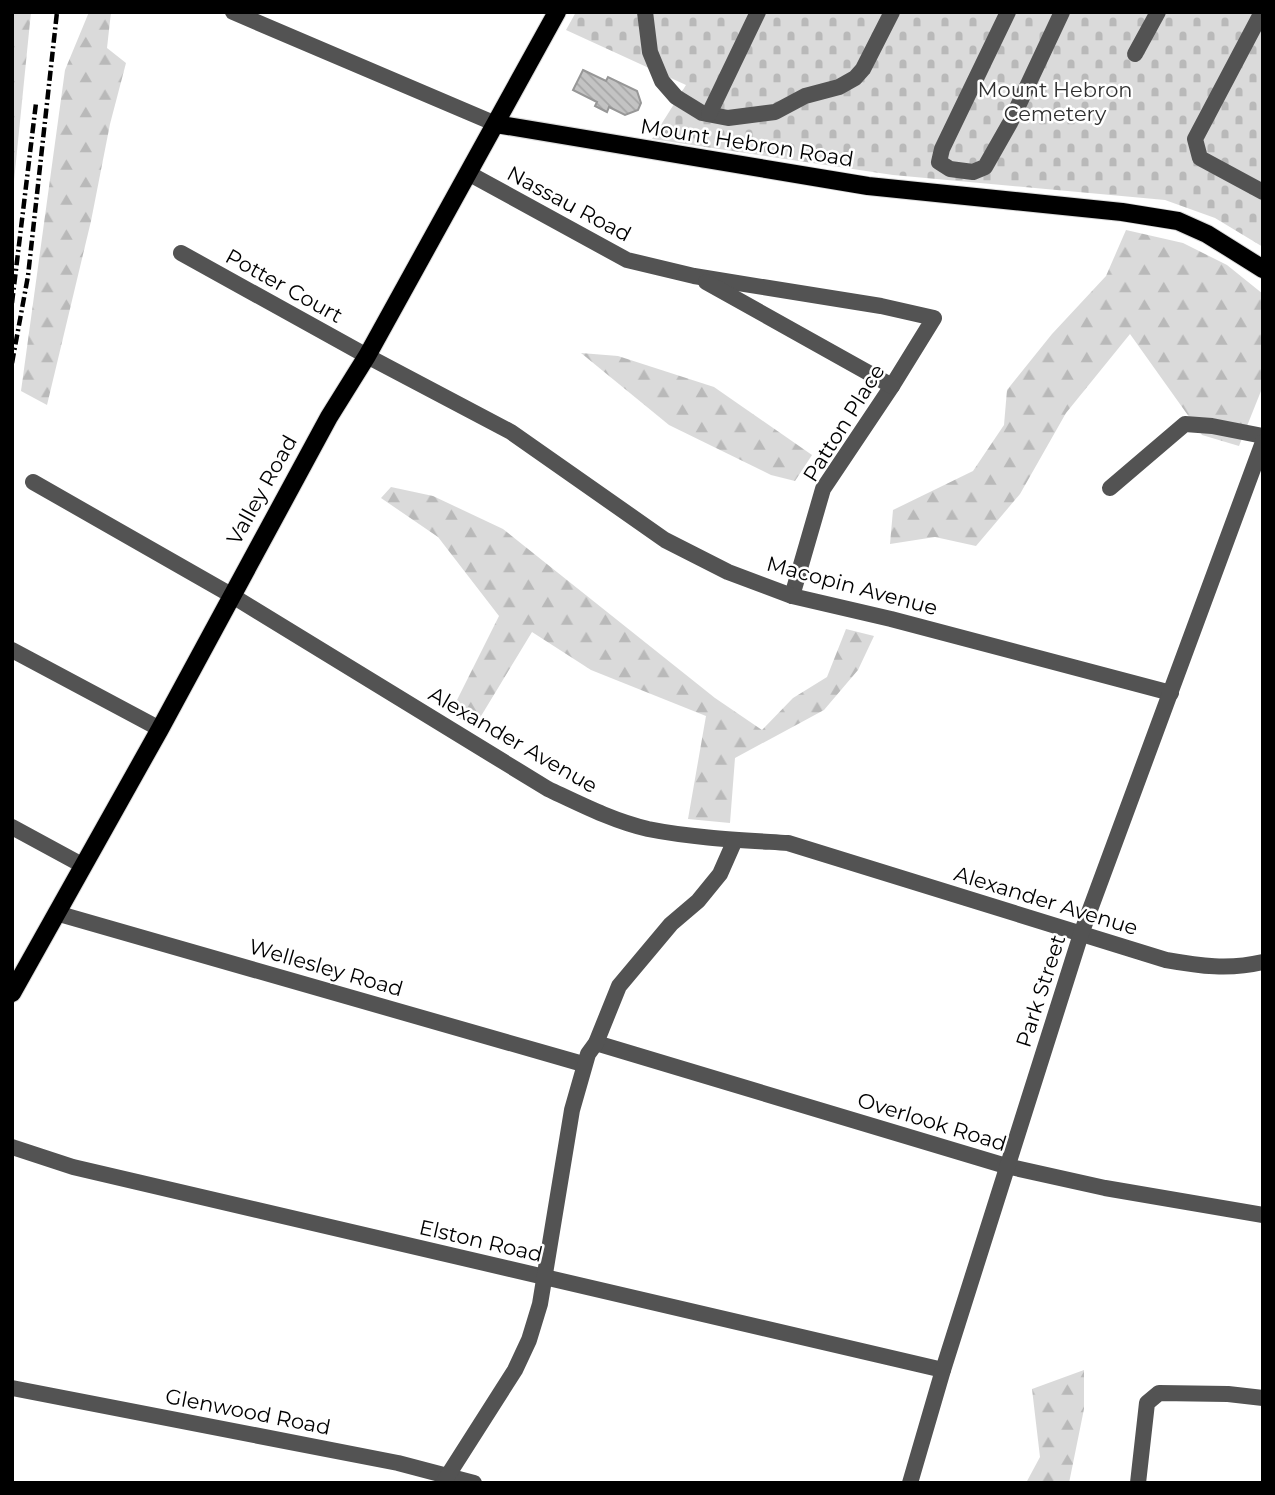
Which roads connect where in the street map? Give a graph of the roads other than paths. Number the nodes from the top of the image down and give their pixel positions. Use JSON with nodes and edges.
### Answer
{"nodes":[{"id":1,"x":233,"y":12,"type":"edge"},
{"id":2,"x":557,"y":12,"type":"edge"},
{"id":3,"x":645,"y":12,"type":"edge"},
{"id":4,"x":758,"y":12,"type":"edge"},
{"id":5,"x":892,"y":12,"type":"edge"},
{"id":6,"x":1008,"y":12,"type":"edge"},
{"id":7,"x":1062,"y":12,"type":"edge"},
{"id":8,"x":1158,"y":12,"type":"edge"},
{"id":9,"x":1262,"y":12,"type":"edge"},
{"id":10,"x":1135,"y":54,"type":"dead end"},
{"id":11,"x":709,"y":114,"type":"junction"},
{"id":12,"x":496,"y":124,"type":"junction"},
{"id":13,"x":468,"y":173,"type":"junction"},
{"id":14,"x":1263,"y":192,"type":"edge"},
{"id":15,"x":181,"y":253,"type":"dead end"},
{"id":16,"x":1263,"y":269,"type":"edge"},
{"id":17,"x":694,"y":276,"type":"junction"},
{"id":18,"x":934,"y":318,"type":"joint"},
{"id":19,"x":367,"y":356,"type":"junction"},
{"id":20,"x":892,"y":387,"type":"junction"},
{"id":21,"x":1263,"y":436,"type":"edge"},
{"id":22,"x":1263,"y":442,"type":"edge"},
{"id":23,"x":33,"y":482,"type":"dead end"},
{"id":24,"x":1110,"y":488,"type":"dead end"},
{"id":25,"x":231,"y":595,"type":"junction"},
{"id":26,"x":792,"y":596,"type":"junction"},
{"id":27,"x":12,"y":650,"type":"edge"},
{"id":28,"x":1171,"y":693,"type":"junction"},
{"id":29,"x":160,"y":729,"type":"junction"},
{"id":30,"x":12,"y":827,"type":"edge"},
{"id":31,"x":735,"y":840,"type":"junction"},
{"id":32,"x":82,"y":865,"type":"junction"},
{"id":33,"x":56,"y":913,"type":"junction"},
{"id":34,"x":1081,"y":934,"type":"junction"},
{"id":35,"x":1263,"y":962,"type":"edge"},
{"id":36,"x":12,"y":993,"type":"edge"},
{"id":37,"x":596,"y":1043,"type":"junction"},
{"id":38,"x":583,"y":1064,"type":"junction"},
{"id":39,"x":12,"y":1147,"type":"edge"},
{"id":40,"x":1006,"y":1166,"type":"junction"},
{"id":41,"x":1263,"y":1215,"type":"edge"},
{"id":42,"x":544,"y":1278,"type":"junction"},
{"id":43,"x":943,"y":1370,"type":"junction"},
{"id":44,"x":12,"y":1388,"type":"edge"},
{"id":45,"x":1263,"y":1398,"type":"edge"},
{"id":46,"x":445,"y":1480,"type":"edge"},
{"id":47,"x":474,"y":1483,"type":"edge"},
{"id":48,"x":910,"y":1483,"type":"edge"},
{"id":49,"x":1139,"y":1483,"type":"edge"}],
"edges":[{"from":1,"to":12,"type":"street","name":"Mount Hebron Road"},
{"from":2,"to":12,"type":"main road","name":"Valley Road"},
{"from":3,"to":11,"type":"street"},
{"from":4,"to":11,"type":"street"},
{"from":5,"to":11,"type":"street"},
{"from":6,"to":7,"type":"street"},
{"from":8,"to":10,"type":"street"},
{"from":9,"to":14,"type":"street"},
{"from":12,"to":13,"type":"main road","name":"Valley Road"},
{"from":12,"to":16,"type":"main road","name":"Mount Hebron Road"},
{"from":13,"to":17,"type":"street","name":"Nassau Road"},
{"from":13,"to":19,"type":"main road","name":"Valley Road"},
{"from":15,"to":19,"type":"street","name":"Potter Court"},
{"from":17,"to":18,"type":"street","name":"Nassau Road"},
{"from":17,"to":20,"type":"street","name":"Nassau Road"},
{"from":18,"to":20,"type":"street","name":"Patton Place"},
{"from":19,"to":25,"type":"main road","name":"Valley Road"},
{"from":19,"to":26,"type":"street","name":"Macopin Avenue"},
{"from":20,"to":26,"type":"street","name":"Patton Place"},
{"from":21,"to":24,"type":"street"},
{"from":22,"to":28,"type":"street","name":"Park Street"},
{"from":23,"to":25,"type":"street","name":"Alexander Avenue"},
{"from":25,"to":29,"type":"main road","name":"Valley Road"},
{"from":25,"to":31,"type":"street","name":"Alexander Avenue"},
{"from":26,"to":28,"type":"street","name":"Macopin Avenue"},
{"from":27,"to":29,"type":"street"},
{"from":28,"to":34,"type":"street","name":"Park Street"},
{"from":29,"to":32,"type":"main road","name":"Valley Road"},
{"from":30,"to":32,"type":"street"},
{"from":31,"to":34,"type":"street","name":"Alexander Avenue"},
{"from":31,"to":37,"type":"street"},
{"from":32,"to":33,"type":"main road","name":"Valley Road"},
{"from":33,"to":36,"type":"main road","name":"Valley Road"},
{"from":33,"to":38,"type":"street","name":"Wellesley Road"},
{"from":34,"to":35,"type":"street","name":"Alexander Avenue"},
{"from":34,"to":40,"type":"street","name":"Park Street"},
{"from":37,"to":38,"type":"street"},
{"from":37,"to":40,"type":"street","name":"Overlook Road"},
{"from":38,"to":42,"type":"street"},
{"from":39,"to":42,"type":"street","name":"Elston Road"},
{"from":40,"to":41,"type":"street","name":"Overlook Road"},
{"from":40,"to":43,"type":"street","name":"Park Street"},
{"from":42,"to":43,"type":"street","name":"Elston Road"},
{"from":42,"to":46,"type":"street"},
{"from":43,"to":48,"type":"street","name":"Park Street"},
{"from":44,"to":46,"type":"street","name":"Glenwood Road"},
{"from":45,"to":49,"type":"street"},
{"from":46,"to":47,"type":"street","name":"Glenwood Road"}]}
